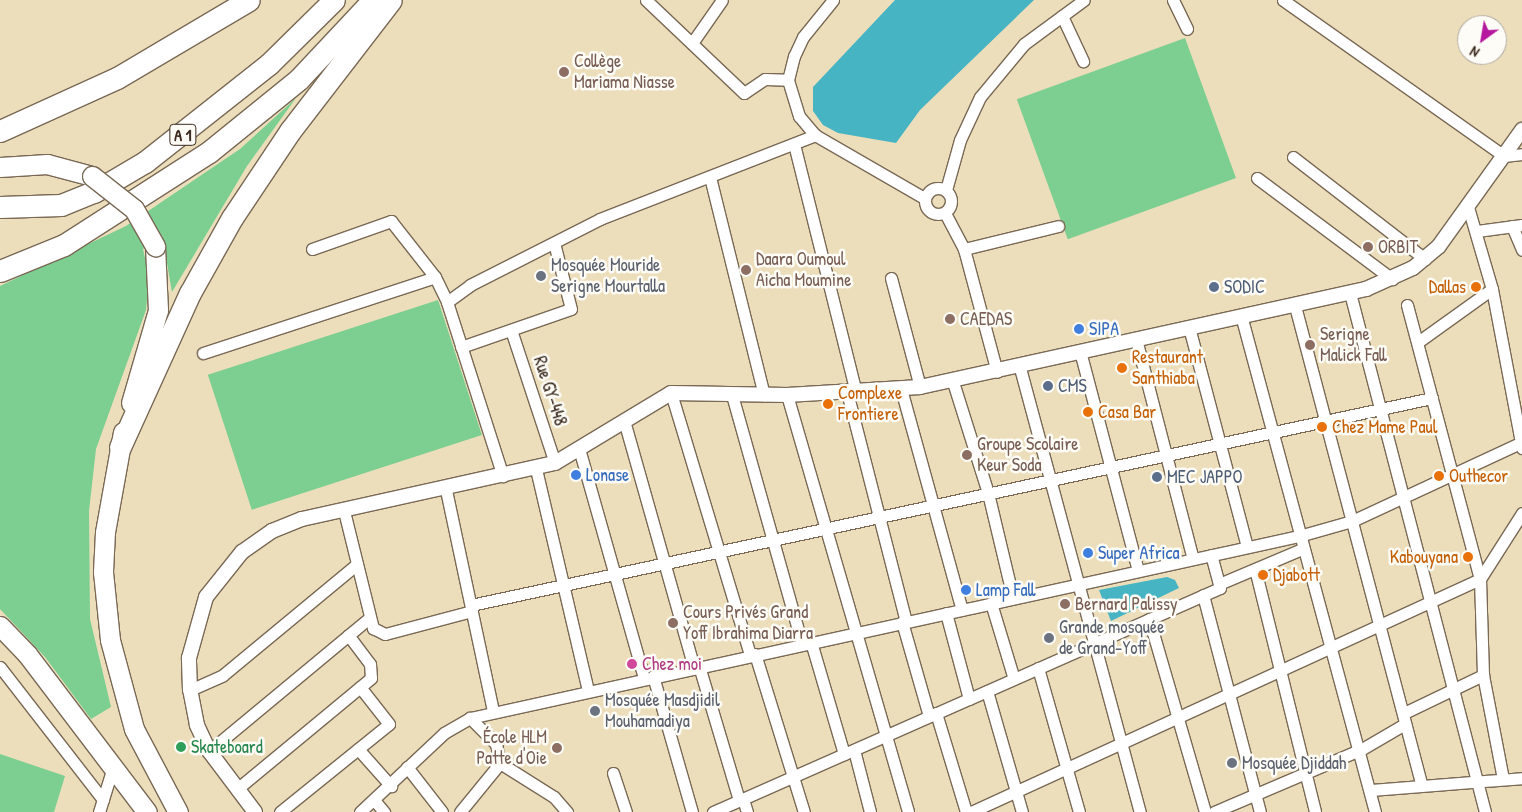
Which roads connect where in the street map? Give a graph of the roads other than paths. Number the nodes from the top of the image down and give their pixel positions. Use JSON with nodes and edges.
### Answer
{"nodes":[{"id":1,"x":249,"y":0,"type":"edge"},
{"id":2,"x":334,"y":0,"type":"edge"},
{"id":3,"x":373,"y":0,"type":"edge"},
{"id":4,"x":391,"y":0,"type":"edge"},
{"id":5,"x":646,"y":0,"type":"edge"},
{"id":6,"x":722,"y":0,"type":"edge"},
{"id":7,"x":1084,"y":0,"type":"edge"},
{"id":8,"x":1173,"y":0,"type":"edge"},
{"id":9,"x":1283,"y":0,"type":"edge"},
{"id":10,"x":827,"y":2,"type":"edge"},
{"id":11,"x":1062,"y":16,"type":"junction"},
{"id":12,"x":1187,"y":29,"type":"dead end"},
{"id":13,"x":692,"y":43,"type":"junction"},
{"id":14,"x":1083,"y":61,"type":"dead end"},
{"id":15,"x":788,"y":80,"type":"junction"},
{"id":16,"x":1522,"y":130,"type":"edge"},
{"id":17,"x":0,"y":131,"type":"edge"},
{"id":18,"x":815,"y":135,"type":"junction"},
{"id":19,"x":794,"y":144,"type":"junction"},
{"id":20,"x":1522,"y":154,"type":"edge"},
{"id":21,"x":1504,"y":156,"type":"junction"},
{"id":22,"x":1293,"y":157,"type":"dead end"},
{"id":23,"x":0,"y":167,"type":"edge"},
{"id":24,"x":710,"y":176,"type":"junction"},
{"id":25,"x":1257,"y":178,"type":"dead end"},
{"id":26,"x":946,"y":190,"type":"junction"},
{"id":27,"x":924,"y":198,"type":"junction"},
{"id":28,"x":1468,"y":207,"type":"junction"},
{"id":29,"x":0,"y":208,"type":"edge"},
{"id":30,"x":945,"y":212,"type":"junction"},
{"id":31,"x":111,"y":215,"type":"junction"},
{"id":32,"x":1517,"y":225,"type":"edge"},
{"id":33,"x":1058,"y":226,"type":"dead end"},
{"id":34,"x":1477,"y":231,"type":"junction"},
{"id":35,"x":554,"y":243,"type":"junction"},
{"id":36,"x":964,"y":249,"type":"junction"},
{"id":37,"x":312,"y":250,"type":"dead end"},
{"id":38,"x":1522,"y":250,"type":"edge"},
{"id":39,"x":0,"y":259,"type":"edge"},
{"id":40,"x":1425,"y":259,"type":"junction"},
{"id":41,"x":0,"y":271,"type":"edge"},
{"id":42,"x":435,"y":278,"type":"junction"},
{"id":43,"x":891,"y":278,"type":"dead end"},
{"id":44,"x":1392,"y":279,"type":"junction"},
{"id":45,"x":1492,"y":289,"type":"junction"},
{"id":46,"x":1350,"y":294,"type":"junction"},
{"id":47,"x":447,"y":302,"type":"junction"},
{"id":48,"x":1407,"y":305,"type":"dead end"},
{"id":49,"x":1295,"y":306,"type":"junction"},
{"id":50,"x":1242,"y":319,"type":"junction"},
{"id":51,"x":511,"y":330,"type":"junction"},
{"id":52,"x":1190,"y":331,"type":"junction"},
{"id":53,"x":1418,"y":342,"type":"junction"},
{"id":54,"x":1138,"y":343,"type":"junction"},
{"id":55,"x":461,"y":347,"type":"junction"},
{"id":56,"x":203,"y":353,"type":"dead end"},
{"id":57,"x":1081,"y":355,"type":"junction"},
{"id":58,"x":1020,"y":368,"type":"junction"},
{"id":59,"x":997,"y":372,"type":"junction"},
{"id":60,"x":953,"y":382,"type":"junction"},
{"id":61,"x":920,"y":387,"type":"junction"},
{"id":62,"x":901,"y":389,"type":"junction"},
{"id":63,"x":852,"y":392,"type":"junction"},
{"id":64,"x":672,"y":393,"type":"junction"},
{"id":65,"x":732,"y":395,"type":"junction"},
{"id":66,"x":764,"y":395,"type":"junction"},
{"id":67,"x":787,"y":395,"type":"junction"},
{"id":68,"x":1432,"y":398,"type":"junction"},
{"id":69,"x":1380,"y":409,"type":"junction"},
{"id":70,"x":1325,"y":421,"type":"junction"},
{"id":71,"x":625,"y":424,"type":"junction"},
{"id":72,"x":1272,"y":432,"type":"junction"},
{"id":73,"x":1218,"y":444,"type":"junction"},
{"id":74,"x":1522,"y":444,"type":"edge"},
{"id":75,"x":120,"y":447,"type":"junction"},
{"id":76,"x":580,"y":452,"type":"junction"},
{"id":77,"x":1166,"y":455,"type":"junction"},
{"id":78,"x":555,"y":463,"type":"junction"},
{"id":79,"x":1111,"y":467,"type":"junction"},
{"id":80,"x":536,"y":469,"type":"junction"},
{"id":81,"x":1454,"y":474,"type":"junction"},
{"id":82,"x":503,"y":476,"type":"junction"},
{"id":83,"x":1050,"y":480,"type":"junction"},
{"id":84,"x":446,"y":490,"type":"junction"},
{"id":85,"x":988,"y":493,"type":"junction"},
{"id":86,"x":1404,"y":497,"type":"junction"},
{"id":87,"x":933,"y":505,"type":"junction"},
{"id":88,"x":344,"y":511,"type":"junction"},
{"id":89,"x":1522,"y":513,"type":"edge"},
{"id":90,"x":879,"y":517,"type":"junction"},
{"id":91,"x":1352,"y":521,"type":"junction"},
{"id":92,"x":826,"y":528,"type":"junction"},
{"id":93,"x":1299,"y":536,"type":"junction"},
{"id":94,"x":773,"y":540,"type":"junction"},
{"id":95,"x":1246,"y":547,"type":"junction"},
{"id":96,"x":1302,"y":549,"type":"junction"},
{"id":97,"x":719,"y":551,"type":"junction"},
{"id":98,"x":1211,"y":555,"type":"junction"},
{"id":99,"x":1193,"y":559,"type":"junction"},
{"id":100,"x":667,"y":562,"type":"junction"},
{"id":101,"x":357,"y":564,"type":"junction"},
{"id":102,"x":1255,"y":569,"type":"junction"},
{"id":103,"x":1138,"y":571,"type":"junction"},
{"id":104,"x":615,"y":574,"type":"junction"},
{"id":105,"x":1480,"y":580,"type":"junction"},
{"id":106,"x":1078,"y":584,"type":"junction"},
{"id":107,"x":1219,"y":584,"type":"junction"},
{"id":108,"x":560,"y":585,"type":"junction"},
{"id":109,"x":1203,"y":595,"type":"junction"},
{"id":110,"x":1014,"y":598,"type":"junction"},
{"id":111,"x":991,"y":603,"type":"junction"},
{"id":112,"x":1433,"y":604,"type":"junction"},
{"id":113,"x":471,"y":608,"type":"junction"},
{"id":114,"x":962,"y":610,"type":"junction"},
{"id":115,"x":946,"y":613,"type":"junction"},
{"id":116,"x":369,"y":618,"type":"junction"},
{"id":117,"x":1149,"y":619,"type":"junction"},
{"id":118,"x":904,"y":622,"type":"junction"},
{"id":119,"x":0,"y":626,"type":"edge"},
{"id":120,"x":1380,"y":628,"type":"junction"},
{"id":121,"x":856,"y":632,"type":"junction"},
{"id":122,"x":348,"y":636,"type":"junction"},
{"id":123,"x":806,"y":643,"type":"junction"},
{"id":124,"x":1094,"y":643,"type":"junction"},
{"id":125,"x":1332,"y":648,"type":"junction"},
{"id":126,"x":752,"y":655,"type":"junction"},
{"id":127,"x":0,"y":667,"type":"edge"},
{"id":128,"x":696,"y":667,"type":"junction"},
{"id":129,"x":1038,"y":668,"type":"junction"},
{"id":130,"x":1280,"y":672,"type":"junction"},
{"id":131,"x":1483,"y":675,"type":"junction"},
{"id":132,"x":649,"y":677,"type":"junction"},
{"id":133,"x":1014,"y":679,"type":"junction"},
{"id":134,"x":360,"y":688,"type":"junction"},
{"id":135,"x":190,"y":690,"type":"junction"},
{"id":136,"x":588,"y":690,"type":"junction"},
{"id":137,"x":987,"y":690,"type":"junction"},
{"id":138,"x":1454,"y":690,"type":"junction"},
{"id":139,"x":1229,"y":696,"type":"junction"},
{"id":140,"x":969,"y":698,"type":"junction"},
{"id":141,"x":493,"y":711,"type":"junction"},
{"id":142,"x":933,"y":715,"type":"junction"},
{"id":143,"x":470,"y":718,"type":"junction"},
{"id":144,"x":1405,"y":718,"type":"junction"},
{"id":145,"x":1178,"y":719,"type":"junction"},
{"id":146,"x":886,"y":735,"type":"junction"},
{"id":147,"x":1122,"y":744,"type":"junction"},
{"id":148,"x":358,"y":749,"type":"junction"},
{"id":149,"x":1362,"y":749,"type":"junction"},
{"id":150,"x":209,"y":750,"type":"junction"},
{"id":151,"x":849,"y":752,"type":"junction"},
{"id":152,"x":500,"y":763,"type":"junction"},
{"id":153,"x":113,"y":767,"type":"junction"},
{"id":154,"x":407,"y":767,"type":"junction"},
{"id":155,"x":1067,"y":769,"type":"junction"},
{"id":156,"x":1305,"y":770,"type":"junction"},
{"id":157,"x":613,"y":773,"type":"dead end"},
{"id":158,"x":793,"y":776,"type":"junction"},
{"id":159,"x":1522,"y":778,"type":"edge"},
{"id":160,"x":1502,"y":779,"type":"junction"},
{"id":161,"x":1478,"y":780,"type":"junction"},
{"id":162,"x":1421,"y":784,"type":"junction"},
{"id":163,"x":391,"y":786,"type":"junction"},
{"id":164,"x":237,"y":789,"type":"junction"},
{"id":165,"x":1371,"y":790,"type":"junction"},
{"id":166,"x":1016,"y":792,"type":"junction"},
{"id":167,"x":1255,"y":793,"type":"junction"},
{"id":168,"x":741,"y":799,"type":"junction"},
{"id":169,"x":103,"y":800,"type":"junction"},
{"id":170,"x":374,"y":800,"type":"junction"},
{"id":171,"x":564,"y":811,"type":"edge"},
{"id":172,"x":99,"y":812,"type":"edge"},
{"id":173,"x":147,"y":812,"type":"edge"},
{"id":174,"x":178,"y":812,"type":"edge"},
{"id":175,"x":255,"y":812,"type":"edge"},
{"id":176,"x":280,"y":812,"type":"edge"},
{"id":177,"x":360,"y":812,"type":"edge"},
{"id":178,"x":384,"y":812,"type":"edge"},
{"id":179,"x":442,"y":812,"type":"edge"},
{"id":180,"x":460,"y":812,"type":"edge"},
{"id":181,"x":626,"y":812,"type":"edge"},
{"id":182,"x":692,"y":812,"type":"edge"},
{"id":183,"x":712,"y":812,"type":"edge"},
{"id":184,"x":747,"y":812,"type":"edge"},
{"id":185,"x":804,"y":812,"type":"edge"},
{"id":186,"x":870,"y":812,"type":"edge"},
{"id":187,"x":908,"y":812,"type":"edge"},
{"id":188,"x":966,"y":812,"type":"edge"},
{"id":189,"x":971,"y":812,"type":"edge"},
{"id":190,"x":1022,"y":812,"type":"edge"},
{"id":191,"x":1079,"y":812,"type":"edge"},
{"id":192,"x":1140,"y":812,"type":"edge"},
{"id":193,"x":1205,"y":812,"type":"edge"},
{"id":194,"x":1214,"y":812,"type":"edge"},
{"id":195,"x":1260,"y":812,"type":"edge"},
{"id":196,"x":1315,"y":812,"type":"edge"},
{"id":197,"x":1375,"y":812,"type":"edge"},
{"id":198,"x":1485,"y":812,"type":"edge"}],
"edges":[{"from":1,"to":17,"type":"highway"},
{"from":2,"to":29,"type":"highway","number":"A 1"},
{"from":3,"to":31,"type":"highway","number":"A 1"},
{"from":4,"to":75,"type":"highway"},
{"from":5,"to":13,"type":"street"},
{"from":6,"to":13,"type":"street"},
{"from":7,"to":11,"type":"street"},
{"from":8,"to":12,"type":"street"},
{"from":9,"to":21,"type":"street"},
{"from":10,"to":15,"type":"street"},
{"from":11,"to":14,"type":"street"},
{"from":11,"to":26,"type":"street"},
{"from":13,"to":15,"type":"street"},
{"from":15,"to":18,"type":"street"},
{"from":16,"to":21,"type":"street"},
{"from":18,"to":19,"type":"street"},
{"from":18,"to":27,"type":"street"},
{"from":19,"to":24,"type":"street"},
{"from":19,"to":63,"type":"street"},
{"from":20,"to":21,"type":"street"},
{"from":21,"to":28,"type":"street"},
{"from":22,"to":40,"type":"street"},
{"from":23,"to":75,"type":"highway","bridge":true},
{"from":24,"to":35,"type":"street"},
{"from":24,"to":66,"type":"street"},
{"from":25,"to":44,"type":"street"},
{"from":26,"to":27,"type":"street"},
{"from":26,"to":30,"type":"street"},
{"from":27,"to":30,"type":"street"},
{"from":28,"to":34,"type":"street"},
{"from":28,"to":40,"type":"street"},
{"from":30,"to":36,"type":"street"},
{"from":31,"to":39,"type":"highway","number":"A 1"},
{"from":31,"to":41,"type":"highway"},
{"from":32,"to":34,"type":"street"},
{"from":32,"to":38,"type":"street"},
{"from":33,"to":36,"type":"street"},
{"from":34,"to":45,"type":"street"},
{"from":35,"to":47,"type":"street"},
{"from":35,"to":51,"type":"street"},
{"from":36,"to":59,"type":"street"},
{"from":37,"to":42,"type":"street"},
{"from":40,"to":44,"type":"street"},
{"from":42,"to":47,"type":"street"},
{"from":42,"to":56,"type":"street"},
{"from":43,"to":61,"type":"street"},
{"from":44,"to":46,"type":"street"},
{"from":45,"to":53,"type":"street"},
{"from":45,"to":74,"type":"street"},
{"from":46,"to":49,"type":"street"},
{"from":46,"to":69,"type":"street"},
{"from":47,"to":55,"type":"street"},
{"from":48,"to":53,"type":"street"},
{"from":49,"to":50,"type":"street"},
{"from":49,"to":70,"type":"street"},
{"from":50,"to":52,"type":"street"},
{"from":50,"to":72,"type":"street"},
{"from":51,"to":55,"type":"street"},
{"from":51,"to":78,"type":"street","name":"Rue GY-448"},
{"from":52,"to":54,"type":"street"},
{"from":52,"to":73,"type":"street"},
{"from":53,"to":68,"type":"street"},
{"from":54,"to":57,"type":"street"},
{"from":54,"to":77,"type":"street"},
{"from":55,"to":82,"type":"street"},
{"from":57,"to":58,"type":"street"},
{"from":57,"to":79,"type":"street"},
{"from":58,"to":59,"type":"street"},
{"from":58,"to":83,"type":"street"},
{"from":59,"to":60,"type":"street"},
{"from":60,"to":61,"type":"street"},
{"from":60,"to":85,"type":"street"},
{"from":61,"to":62,"type":"street"},
{"from":62,"to":63,"type":"street"},
{"from":62,"to":87,"type":"street"},
{"from":63,"to":67,"type":"street"},
{"from":63,"to":90,"type":"street"},
{"from":64,"to":65,"type":"street"},
{"from":64,"to":71,"type":"street"},
{"from":64,"to":97,"type":"street"},
{"from":65,"to":66,"type":"street"},
{"from":65,"to":94,"type":"street"},
{"from":66,"to":67,"type":"street"},
{"from":67,"to":92,"type":"street"},
{"from":68,"to":69,"type":"street"},
{"from":68,"to":81,"type":"street"},
{"from":69,"to":70,"type":"street"},
{"from":69,"to":86,"type":"street"},
{"from":70,"to":72,"type":"street"},
{"from":70,"to":91,"type":"street"},
{"from":71,"to":76,"type":"street"},
{"from":71,"to":100,"type":"street"},
{"from":72,"to":73,"type":"street"},
{"from":72,"to":93,"type":"street"},
{"from":73,"to":77,"type":"street"},
{"from":73,"to":95,"type":"street"},
{"from":74,"to":81,"type":"street"},
{"from":75,"to":174,"type":"highway"},
{"from":76,"to":78,"type":"street"},
{"from":76,"to":104,"type":"street"},
{"from":77,"to":79,"type":"street"},
{"from":77,"to":99,"type":"street"},
{"from":78,"to":80,"type":"street"},
{"from":79,"to":83,"type":"street"},
{"from":79,"to":103,"type":"street"},
{"from":80,"to":82,"type":"street"},
{"from":80,"to":108,"type":"street"},
{"from":81,"to":86,"type":"street"},
{"from":81,"to":105,"type":"street"},
{"from":82,"to":84,"type":"street"},
{"from":83,"to":85,"type":"street"},
{"from":83,"to":106,"type":"street"},
{"from":84,"to":88,"type":"street"},
{"from":84,"to":113,"type":"street"},
{"from":85,"to":87,"type":"street"},
{"from":85,"to":110,"type":"street"},
{"from":86,"to":91,"type":"street"},
{"from":86,"to":112,"type":"street"},
{"from":87,"to":90,"type":"street"},
{"from":87,"to":114,"type":"street"},
{"from":88,"to":101,"type":"street"},
{"from":88,"to":135,"type":"street"},
{"from":89,"to":105,"type":"street"},
{"from":90,"to":92,"type":"street"},
{"from":90,"to":118,"type":"street"},
{"from":91,"to":93,"type":"street"},
{"from":91,"to":120,"type":"street"},
{"from":92,"to":94,"type":"street"},
{"from":92,"to":121,"type":"street"},
{"from":93,"to":95,"type":"street"},
{"from":93,"to":96,"type":"street"},
{"from":94,"to":97,"type":"street"},
{"from":94,"to":123,"type":"street"},
{"from":95,"to":98,"type":"street"},
{"from":96,"to":102,"type":"street"},
{"from":96,"to":125,"type":"street"},
{"from":97,"to":100,"type":"street"},
{"from":97,"to":126,"type":"street"},
{"from":98,"to":99,"type":"street"},
{"from":98,"to":107,"type":"street"},
{"from":99,"to":103,"type":"street"},
{"from":100,"to":104,"type":"street"},
{"from":100,"to":128,"type":"street"},
{"from":101,"to":116,"type":"street"},
{"from":101,"to":135,"type":"street"},
{"from":102,"to":107,"type":"street"},
{"from":102,"to":130,"type":"street"},
{"from":103,"to":106,"type":"street"},
{"from":104,"to":108,"type":"street"},
{"from":104,"to":132,"type":"street"},
{"from":105,"to":112,"type":"street"},
{"from":105,"to":131,"type":"street"},
{"from":106,"to":110,"type":"street"},
{"from":106,"to":124,"type":"street"},
{"from":107,"to":109,"type":"street"},
{"from":108,"to":113,"type":"street"},
{"from":108,"to":136,"type":"street"},
{"from":109,"to":117,"type":"street"},
{"from":109,"to":139,"type":"street"},
{"from":110,"to":111,"type":"street"},
{"from":111,"to":114,"type":"street"},
{"from":111,"to":133,"type":"street"},
{"from":112,"to":120,"type":"street"},
{"from":112,"to":138,"type":"street"},
{"from":113,"to":116,"type":"street"},
{"from":113,"to":141,"type":"street"},
{"from":114,"to":115,"type":"street"},
{"from":115,"to":118,"type":"street"},
{"from":115,"to":140,"type":"street"},
{"from":116,"to":122,"type":"street"},
{"from":117,"to":124,"type":"street"},
{"from":117,"to":145,"type":"street"},
{"from":118,"to":121,"type":"street"},
{"from":118,"to":142,"type":"street"},
{"from":119,"to":153,"type":"highway"},
{"from":120,"to":125,"type":"street"},
{"from":120,"to":144,"type":"street"},
{"from":121,"to":123,"type":"street"},
{"from":121,"to":146,"type":"street"},
{"from":122,"to":134,"type":"street"},
{"from":122,"to":150,"type":"street"},
{"from":123,"to":126,"type":"street"},
{"from":123,"to":151,"type":"street"},
{"from":124,"to":129,"type":"street"},
{"from":124,"to":147,"type":"street"},
{"from":125,"to":130,"type":"street"},
{"from":125,"to":149,"type":"street"},
{"from":126,"to":128,"type":"street"},
{"from":126,"to":158,"type":"street"},
{"from":127,"to":169,"type":"street"},
{"from":128,"to":132,"type":"street"},
{"from":128,"to":168,"type":"street"},
{"from":129,"to":133,"type":"street"},
{"from":129,"to":155,"type":"street"},
{"from":130,"to":139,"type":"street"},
{"from":130,"to":156,"type":"street"},
{"from":131,"to":138,"type":"street"},
{"from":131,"to":160,"type":"street"},
{"from":132,"to":136,"type":"street"},
{"from":132,"to":182,"type":"street"},
{"from":133,"to":137,"type":"street"},
{"from":134,"to":148,"type":"street"},
{"from":134,"to":164,"type":"street"},
{"from":135,"to":150,"type":"street"},
{"from":136,"to":141,"type":"street"},
{"from":137,"to":140,"type":"street"},
{"from":137,"to":166,"type":"street"},
{"from":138,"to":144,"type":"street"},
{"from":138,"to":161,"type":"street"},
{"from":139,"to":145,"type":"street"},
{"from":139,"to":167,"type":"street"},
{"from":140,"to":142,"type":"street"},
{"from":141,"to":143,"type":"street"},
{"from":142,"to":146,"type":"street"},
{"from":142,"to":188,"type":"street"},
{"from":143,"to":152,"type":"street"},
{"from":143,"to":154,"type":"street"},
{"from":144,"to":149,"type":"street"},
{"from":144,"to":162,"type":"street"},
{"from":145,"to":147,"type":"street"},
{"from":145,"to":193,"type":"street"},
{"from":146,"to":151,"type":"street"},
{"from":146,"to":187,"type":"street"},
{"from":147,"to":155,"type":"street"},
{"from":147,"to":192,"type":"street"},
{"from":148,"to":163,"type":"street"},
{"from":148,"to":176,"type":"street"},
{"from":149,"to":156,"type":"street"},
{"from":149,"to":165,"type":"street"},
{"from":150,"to":164,"type":"street"},
{"from":151,"to":158,"type":"street"},
{"from":151,"to":186,"type":"street"},
{"from":152,"to":171,"type":"street"},
{"from":152,"to":180,"type":"street"},
{"from":153,"to":169,"type":"street"},
{"from":153,"to":173,"type":"highway"},
{"from":154,"to":163,"type":"street"},
{"from":154,"to":179,"type":"street"},
{"from":155,"to":166,"type":"street"},
{"from":155,"to":191,"type":"street"},
{"from":156,"to":167,"type":"street"},
{"from":156,"to":196,"type":"street"},
{"from":157,"to":181,"type":"street"},
{"from":158,"to":168,"type":"street"},
{"from":158,"to":185,"type":"street"},
{"from":159,"to":160,"type":"street"},
{"from":160,"to":161,"type":"street"},
{"from":161,"to":162,"type":"street"},
{"from":161,"to":198,"type":"street"},
{"from":162,"to":165,"type":"street"},
{"from":163,"to":170,"type":"street"},
{"from":164,"to":175,"type":"street"},
{"from":165,"to":197,"type":"street"},
{"from":166,"to":189,"type":"street"},
{"from":166,"to":190,"type":"street"},
{"from":167,"to":194,"type":"street"},
{"from":167,"to":195,"type":"street"},
{"from":168,"to":183,"type":"street"},
{"from":168,"to":184,"type":"street"},
{"from":169,"to":172,"type":"street"},
{"from":170,"to":177,"type":"street"},
{"from":170,"to":178,"type":"street"}]}
